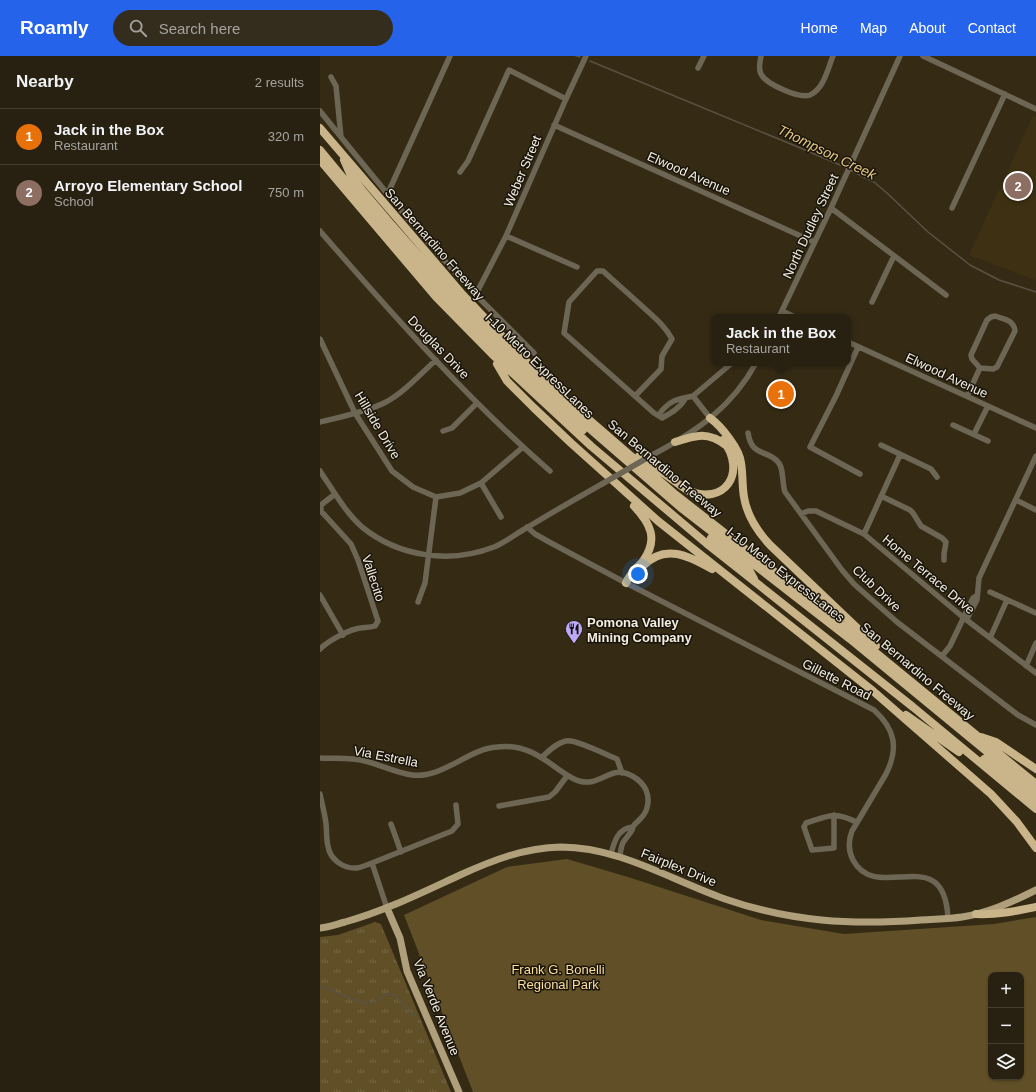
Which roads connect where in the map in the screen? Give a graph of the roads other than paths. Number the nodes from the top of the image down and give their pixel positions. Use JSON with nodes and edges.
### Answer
{"nodes":[{"id":1,"x":450,"y":56,"type":"edge"},
{"id":2,"x":586,"y":56,"type":"edge"},
{"id":3,"x":704,"y":56,"type":"edge"},
{"id":4,"x":761,"y":56,"type":"edge"},
{"id":5,"x":833,"y":56,"type":"edge"},
{"id":6,"x":900,"y":56,"type":"edge"},
{"id":7,"x":924,"y":56,"type":"edge"},
{"id":8,"x":698,"y":68,"type":"dead end"},
{"id":9,"x":331,"y":77,"type":"dead end"},
{"id":10,"x":1005,"y":94,"type":"junction"},
{"id":11,"x":566,"y":99,"type":"junction"},
{"id":12,"x":1036,"y":109,"type":"edge"},
{"id":13,"x":320,"y":111,"type":"edge"},
{"id":14,"x":554,"y":125,"type":"junction"},
{"id":15,"x":320,"y":128,"type":"edge"},
{"id":16,"x":341,"y":137,"type":"junction"},
{"id":17,"x":320,"y":150,"type":"edge"},
{"id":18,"x":339,"y":150,"type":"junction"},
{"id":19,"x":320,"y":160,"type":"edge"},
{"id":20,"x":460,"y":172,"type":"dead end"},
{"id":21,"x":388,"y":193,"type":"junction"},
{"id":22,"x":831,"y":208,"type":"junction"},
{"id":23,"x":952,"y":208,"type":"dead end"},
{"id":24,"x":320,"y":231,"type":"edge"},
{"id":25,"x":506,"y":236,"type":"junction"},
{"id":26,"x":814,"y":242,"type":"junction"},
{"id":27,"x":894,"y":256,"type":"junction"},
{"id":28,"x":577,"y":267,"type":"dead end"},
{"id":29,"x":476,"y":294,"type":"junction"},
{"id":30,"x":946,"y":295,"type":"dead end"},
{"id":31,"x":872,"y":302,"type":"dead end"},
{"id":32,"x":782,"y":311,"type":"junction"},
{"id":33,"x":780,"y":314,"type":"edge"},
{"id":34,"x":788,"y":314,"type":"edge"},
{"id":35,"x":320,"y":339,"type":"edge"},
{"id":36,"x":851,"y":344,"type":"edge"},
{"id":37,"x":858,"y":347,"type":"junction"},
{"id":38,"x":534,"y":353,"type":"dead end"},
{"id":39,"x":492,"y":354,"type":"junction"},
{"id":40,"x":436,"y":360,"type":"junction"},
{"id":41,"x":851,"y":363,"type":"edge"},
{"id":42,"x":728,"y":366,"type":"edge"},
{"id":43,"x":753,"y":366,"type":"edge"},
{"id":44,"x":849,"y":366,"type":"edge"},
{"id":45,"x":980,"y":368,"type":"junction"},
{"id":46,"x":635,"y":396,"type":"junction"},
{"id":47,"x":693,"y":396,"type":"junction"},
{"id":48,"x":967,"y":396,"type":"junction"},
{"id":49,"x":685,"y":399,"type":"junction"},
{"id":50,"x":477,"y":403,"type":"junction"},
{"id":51,"x":670,"y":403,"type":"junction"},
{"id":52,"x":988,"y":406,"type":"junction"},
{"id":53,"x":675,"y":410,"type":"junction"},
{"id":54,"x":355,"y":413,"type":"junction"},
{"id":55,"x":658,"y":416,"type":"junction"},
{"id":56,"x":710,"y":418,"type":"junction"},
{"id":57,"x":320,"y":422,"type":"edge"},
{"id":58,"x":953,"y":424,"type":"dead end"},
{"id":59,"x":1036,"y":428,"type":"edge"},
{"id":60,"x":443,"y":431,"type":"dead end"},
{"id":61,"x":605,"y":433,"type":"junction"},
{"id":62,"x":748,"y":433,"type":"dead end"},
{"id":63,"x":974,"y":434,"type":"junction"},
{"id":64,"x":988,"y":441,"type":"dead end"},
{"id":65,"x":675,"y":442,"type":"junction"},
{"id":66,"x":881,"y":445,"type":"dead end"},
{"id":67,"x":523,"y":447,"type":"junction"},
{"id":68,"x":729,"y":448,"type":"junction"},
{"id":69,"x":900,"y":455,"type":"junction"},
{"id":70,"x":1036,"y":456,"type":"edge"},
{"id":71,"x":320,"y":471,"type":"edge"},
{"id":72,"x":550,"y":471,"type":"dead end"},
{"id":73,"x":603,"y":472,"type":"junction"},
{"id":74,"x":860,"y":474,"type":"dead end"},
{"id":75,"x":937,"y":477,"type":"dead end"},
{"id":76,"x":481,"y":483,"type":"junction"},
{"id":77,"x":336,"y":494,"type":"junction"},
{"id":78,"x":881,"y":496,"type":"junction"},
{"id":79,"x":436,"y":497,"type":"junction"},
{"id":80,"x":1016,"y":500,"type":"junction"},
{"id":81,"x":1036,"y":510,"type":"edge"},
{"id":82,"x":801,"y":514,"type":"junction"},
{"id":83,"x":501,"y":517,"type":"dead end"},
{"id":84,"x":527,"y":527,"type":"junction"},
{"id":85,"x":864,"y":534,"type":"junction"},
{"id":86,"x":429,"y":556,"type":"junction"},
{"id":87,"x":944,"y":560,"type":"dead end"},
{"id":88,"x":626,"y":583,"type":"junction"},
{"id":89,"x":756,"y":584,"type":"junction"},
{"id":90,"x":742,"y":587,"type":"junction"},
{"id":91,"x":990,"y":592,"type":"dead end"},
{"id":92,"x":320,"y":595,"type":"edge"},
{"id":93,"x":1007,"y":600,"type":"junction"},
{"id":94,"x":418,"y":602,"type":"dead end"},
{"id":95,"x":1036,"y":613,"type":"edge"},
{"id":96,"x":964,"y":618,"type":"junction"},
{"id":97,"x":343,"y":635,"type":"junction"},
{"id":98,"x":990,"y":638,"type":"junction"},
{"id":99,"x":1036,"y":643,"type":"edge"},
{"id":100,"x":320,"y":649,"type":"edge"},
{"id":101,"x":942,"y":656,"type":"junction"},
{"id":102,"x":1026,"y":666,"type":"junction"},
{"id":103,"x":1036,"y":673,"type":"edge"},
{"id":104,"x":917,"y":685,"type":"junction"},
{"id":105,"x":873,"y":691,"type":"junction"},
{"id":106,"x":1036,"y":725,"type":"edge"},
{"id":107,"x":976,"y":735,"type":"junction"},
{"id":108,"x":948,"y":736,"type":"junction"},
{"id":109,"x":542,"y":757,"type":"junction"},
{"id":110,"x":320,"y":758,"type":"edge"},
{"id":111,"x":1036,"y":769,"type":"edge"},
{"id":112,"x":622,"y":773,"type":"junction"},
{"id":113,"x":567,"y":776,"type":"junction"},
{"id":114,"x":1004,"y":783,"type":"junction"},
{"id":115,"x":1036,"y":784,"type":"edge"},
{"id":116,"x":1036,"y":792,"type":"edge"},
{"id":117,"x":320,"y":794,"type":"edge"},
{"id":118,"x":1036,"y":801,"type":"edge"},
{"id":119,"x":456,"y":805,"type":"dead end"},
{"id":120,"x":499,"y":806,"type":"dead end"},
{"id":121,"x":1036,"y":809,"type":"edge"},
{"id":122,"x":834,"y":815,"type":"junction"},
{"id":123,"x":856,"y":822,"type":"junction"},
{"id":124,"x":391,"y":824,"type":"dead end"},
{"id":125,"x":633,"y":827,"type":"junction"},
{"id":126,"x":619,"y":835,"type":"junction"},
{"id":127,"x":625,"y":839,"type":"junction"},
{"id":128,"x":1036,"y":848,"type":"edge"},
{"id":129,"x":401,"y":852,"type":"junction"},
{"id":130,"x":611,"y":854,"type":"junction"},
{"id":131,"x":620,"y":857,"type":"junction"},
{"id":132,"x":372,"y":863,"type":"junction"},
{"id":133,"x":1036,"y":890,"type":"edge"},
{"id":134,"x":1036,"y":907,"type":"edge"},
{"id":135,"x":387,"y":908,"type":"junction"},
{"id":136,"x":976,"y":914,"type":"junction"},
{"id":137,"x":948,"y":918,"type":"junction"},
{"id":138,"x":320,"y":928,"type":"edge"},
{"id":139,"x":459,"y":1092,"type":"edge"}],
"edges":[{"from":1,"to":21,"type":"street"},
{"from":2,"to":11,"type":"street","name":"Weber Street"},
{"from":3,"to":8,"type":"street"},
{"from":4,"to":5,"type":"street"},
{"from":6,"to":22,"type":"street","name":"North Dudley Street"},
{"from":7,"to":10,"type":"street"},
{"from":9,"to":16,"type":"street"},
{"from":10,"to":12,"type":"street"},
{"from":10,"to":23,"type":"street"},
{"from":11,"to":14,"type":"street","name":"Weber Street"},
{"from":11,"to":20,"type":"street"},
{"from":13,"to":16,"type":"street"},
{"from":14,"to":25,"type":"street","name":"Weber Street"},
{"from":14,"to":26,"type":"street","name":"Elwood Avenue"},
{"from":15,"to":18,"type":"highway","name":"San Bernardino Freeway"},
{"from":16,"to":21,"type":"street"},
{"from":17,"to":89,"type":"highway","name":"I-10 Metro ExpressLanes"},
{"from":18,"to":61,"type":"highway","name":"San Bernardino Freeway"},
{"from":18,"to":116,"type":"highway","name":"I-10 Metro ExpressLanes"},
{"from":19,"to":39,"type":"highway"},
{"from":21,"to":29,"type":"street"},
{"from":22,"to":26,"type":"street","name":"North Dudley Street"},
{"from":22,"to":27,"type":"street"},
{"from":24,"to":40,"type":"street","name":"Douglas Drive"},
{"from":25,"to":28,"type":"street"},
{"from":25,"to":29,"type":"street","name":"Weber Street"},
{"from":26,"to":32,"type":"street","name":"North Dudley Street"},
{"from":27,"to":30,"type":"street"},
{"from":27,"to":31,"type":"street"},
{"from":29,"to":38,"type":"street"},
{"from":32,"to":33,"type":"street","name":"North Dudley Street"},
{"from":32,"to":34,"type":"street"},
{"from":35,"to":54,"type":"street","name":"Hillside Drive"},
{"from":36,"to":37,"type":"street","name":"Elwood Avenue"},
{"from":37,"to":41,"type":"street"},
{"from":37,"to":48,"type":"street","name":"Elwood Avenue"},
{"from":39,"to":73,"type":"highway"},
{"from":39,"to":89,"type":"highway"},
{"from":40,"to":50,"type":"street","name":"Douglas Drive"},
{"from":40,"to":54,"type":"street"},
{"from":42,"to":47,"type":"street"},
{"from":43,"to":56,"type":"street"},
{"from":44,"to":74,"type":"street"},
{"from":45,"to":45,"type":"street"},
{"from":45,"to":48,"type":"street"},
{"from":46,"to":46,"type":"street"},
{"from":46,"to":55,"type":"street"},
{"from":47,"to":49,"type":"street"},
{"from":47,"to":56,"type":"street"},
{"from":48,"to":52,"type":"street","name":"Elwood Avenue"},
{"from":49,"to":51,"type":"street"},
{"from":49,"to":53,"type":"street"},
{"from":50,"to":60,"type":"street"},
{"from":50,"to":67,"type":"street","name":"Douglas Drive"},
{"from":51,"to":53,"type":"street"},
{"from":51,"to":55,"type":"street"},
{"from":52,"to":59,"type":"street","name":"Elwood Avenue"},
{"from":52,"to":63,"type":"street"},
{"from":53,"to":55,"type":"street"},
{"from":54,"to":57,"type":"street"},
{"from":54,"to":79,"type":"street","name":"Hillside Drive"},
{"from":56,"to":65,"type":"street"},
{"from":56,"to":68,"type":"highway"},
{"from":56,"to":104,"type":"highway"},
{"from":58,"to":63,"type":"street"},
{"from":61,"to":68,"type":"highway"},
{"from":61,"to":104,"type":"highway","name":"San Bernardino Freeway"},
{"from":62,"to":82,"type":"street","name":"Club Drive"},
{"from":63,"to":64,"type":"street"},
{"from":65,"to":68,"type":"highway"},
{"from":65,"to":84,"type":"street","bridge":true},
{"from":66,"to":69,"type":"street"},
{"from":67,"to":72,"type":"street","name":"Douglas Drive"},
{"from":67,"to":76,"type":"street"},
{"from":69,"to":75,"type":"street"},
{"from":69,"to":78,"type":"street"},
{"from":70,"to":80,"type":"street"},
{"from":71,"to":77,"type":"street"},
{"from":73,"to":88,"type":"highway"},
{"from":73,"to":90,"type":"highway"},
{"from":76,"to":79,"type":"street"},
{"from":76,"to":83,"type":"street"},
{"from":77,"to":86,"type":"street"},
{"from":77,"to":97,"type":"street","name":"Vallecito"},
{"from":78,"to":85,"type":"street"},
{"from":78,"to":87,"type":"street"},
{"from":79,"to":86,"type":"street"},
{"from":80,"to":81,"type":"street"},
{"from":80,"to":96,"type":"street"},
{"from":82,"to":85,"type":"street","name":"Home Terrace Drive"},
{"from":82,"to":101,"type":"street","name":"Club Drive"},
{"from":84,"to":86,"type":"street"},
{"from":84,"to":88,"type":"street","name":"Gillette Road"},
{"from":85,"to":96,"type":"street","name":"Home Terrace Drive"},
{"from":86,"to":94,"type":"street"},
{"from":88,"to":90,"type":"highway"},
{"from":88,"to":123,"type":"street","name":"Gillette Road"},
{"from":89,"to":108,"type":"highway"},
{"from":90,"to":105,"type":"highway"},
{"from":91,"to":93,"type":"street"},
{"from":92,"to":97,"type":"street"},
{"from":93,"to":95,"type":"street"},
{"from":93,"to":98,"type":"street"},
{"from":96,"to":98,"type":"street","name":"Home Terrace Drive"},
{"from":96,"to":101,"type":"street"},
{"from":97,"to":100,"type":"street","name":"Vallecito"},
{"from":98,"to":102,"type":"street","name":"Home Terrace Drive"},
{"from":99,"to":102,"type":"street"},
{"from":101,"to":106,"type":"street","name":"Club Drive"},
{"from":102,"to":103,"type":"street","name":"Home Terrace Drive"},
{"from":104,"to":107,"type":"highway","name":"San Bernardino Freeway"},
{"from":105,"to":114,"type":"highway"},
{"from":105,"to":128,"type":"highway"},
{"from":107,"to":111,"type":"highway"},
{"from":107,"to":115,"type":"highway","name":"San Bernardino Freeway"},
{"from":108,"to":114,"type":"highway"},
{"from":108,"to":118,"type":"highway"},
{"from":109,"to":110,"type":"street","name":"Via Estrella"},
{"from":109,"to":112,"type":"street"},
{"from":109,"to":113,"type":"street","name":"Via Estrella"},
{"from":112,"to":113,"type":"street","name":"Via Estrella"},
{"from":112,"to":125,"type":"street"},
{"from":113,"to":120,"type":"street"},
{"from":114,"to":121,"type":"highway"},
{"from":117,"to":132,"type":"street"},
{"from":119,"to":129,"type":"street"},
{"from":122,"to":122,"type":"street"},
{"from":122,"to":123,"type":"street"},
{"from":123,"to":137,"type":"street","name":"Gillette Road"},
{"from":124,"to":129,"type":"street"},
{"from":125,"to":126,"type":"street"},
{"from":125,"to":127,"type":"street"},
{"from":126,"to":127,"type":"street"},
{"from":126,"to":130,"type":"street"},
{"from":127,"to":131,"type":"street"},
{"from":129,"to":132,"type":"street"},
{"from":130,"to":131,"type":"main road","name":"Fairplex Drive"},
{"from":130,"to":135,"type":"main road","name":"Fairplex Drive"},
{"from":131,"to":137,"type":"main road","name":"Fairplex Drive"},
{"from":132,"to":135,"type":"street"},
{"from":133,"to":136,"type":"main road","name":"Fairplex Drive"},
{"from":134,"to":136,"type":"highway"},
{"from":135,"to":138,"type":"main road","name":"Fairplex Drive"},
{"from":135,"to":139,"type":"main road","name":"Via Verde Avenue"},
{"from":136,"to":137,"type":"main road","name":"Fairplex Drive"}]}
